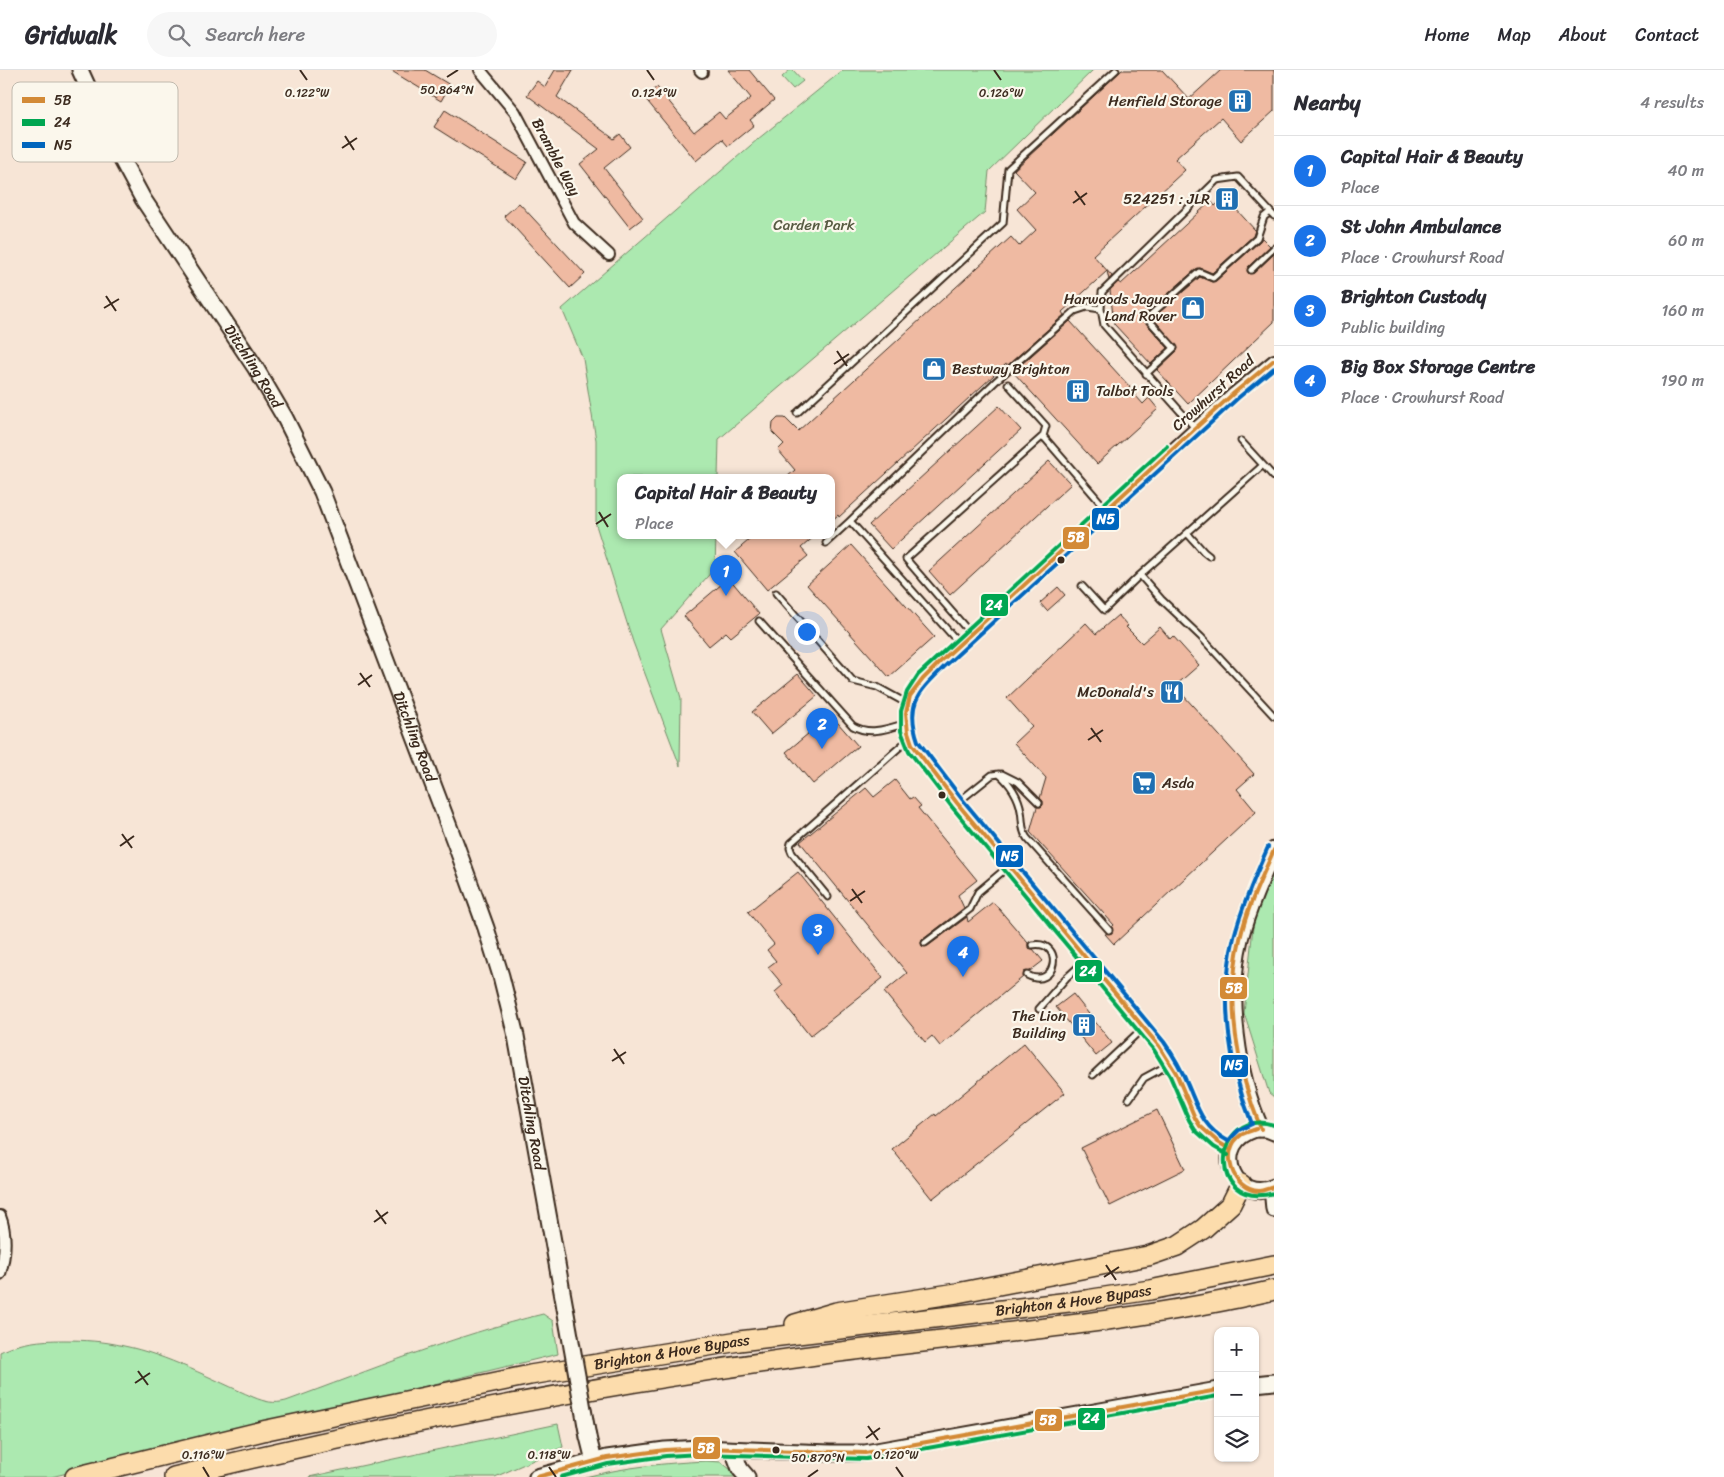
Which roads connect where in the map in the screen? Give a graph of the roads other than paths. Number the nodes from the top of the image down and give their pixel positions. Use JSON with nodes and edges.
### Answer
{"nodes":[{"id":1,"x":80,"y":70,"type":"edge"},
{"id":2,"x":480,"y":70,"type":"edge"},
{"id":3,"x":1116,"y":70,"type":"edge"},
{"id":4,"x":85,"y":82,"type":"edge"},
{"id":5,"x":123,"y":162,"type":"edge"},
{"id":6,"x":1272,"y":214,"type":"edge"},
{"id":7,"x":1274,"y":248,"type":"edge"},
{"id":8,"x":609,"y":255,"type":"dead end"},
{"id":9,"x":1250,"y":270,"type":"dead end"},
{"id":10,"x":1101,"y":309,"type":"junction"},
{"id":11,"x":1274,"y":360,"type":"edge"},
{"id":12,"x":1146,"y":374,"type":"junction"},
{"id":13,"x":1008,"y":384,"type":"dead end"},
{"id":14,"x":797,"y":414,"type":"dead end"},
{"id":15,"x":1195,"y":428,"type":"junction"},
{"id":16,"x":1042,"y":436,"type":"junction"},
{"id":17,"x":1241,"y":441,"type":"dead end"},
{"id":18,"x":1263,"y":465,"type":"junction"},
{"id":19,"x":1274,"y":477,"type":"edge"},
{"id":20,"x":1106,"y":509,"type":"junction"},
{"id":21,"x":850,"y":521,"type":"junction"},
{"id":22,"x":1187,"y":533,"type":"junction"},
{"id":23,"x":835,"y":535,"type":"edge"},
{"id":24,"x":830,"y":539,"type":"edge"},
{"id":25,"x":826,"y":543,"type":"dead end"},
{"id":26,"x":1209,"y":556,"type":"dead end"},
{"id":27,"x":1140,"y":575,"type":"junction"},
{"id":28,"x":1082,"y":586,"type":"dead end"},
{"id":29,"x":776,"y":593,"type":"dead end"},
{"id":30,"x":759,"y":621,"type":"dead end"},
{"id":31,"x":971,"y":634,"type":"junction"},
{"id":32,"x":960,"y":644,"type":"junction"},
{"id":33,"x":908,"y":704,"type":"junction"},
{"id":34,"x":1274,"y":716,"type":"edge"},
{"id":35,"x":907,"y":723,"type":"junction"},
{"id":36,"x":910,"y":738,"type":"junction"},
{"id":37,"x":999,"y":774,"type":"junction"},
{"id":38,"x":957,"y":803,"type":"junction"},
{"id":39,"x":1039,"y":803,"type":"dead end"},
{"id":40,"x":1274,"y":850,"type":"edge"},
{"id":41,"x":1009,"y":865,"type":"junction"},
{"id":42,"x":828,"y":897,"type":"dead end"},
{"id":43,"x":1109,"y":930,"type":"dead end"},
{"id":44,"x":925,"y":943,"type":"dead end"},
{"id":45,"x":1032,"y":945,"type":"dead end"},
{"id":46,"x":1087,"y":959,"type":"junction"},
{"id":47,"x":1027,"y":976,"type":"dead end"},
{"id":48,"x":1039,"y":1009,"type":"dead end"},
{"id":49,"x":1144,"y":1027,"type":"junction"},
{"id":50,"x":1171,"y":1063,"type":"junction"},
{"id":51,"x":1093,"y":1075,"type":"dead end"},
{"id":52,"x":1130,"y":1099,"type":"dead end"},
{"id":53,"x":1267,"y":1130,"type":"edge"},
{"id":54,"x":1231,"y":1150,"type":"junction"},
{"id":55,"x":1241,"y":1184,"type":"junction"},
{"id":56,"x":1273,"y":1188,"type":"edge"},
{"id":57,"x":1274,"y":1209,"type":"edge"},
{"id":58,"x":0,"y":1216,"type":"edge"},
{"id":59,"x":1274,"y":1265,"type":"edge"},
{"id":60,"x":0,"y":1274,"type":"edge"},
{"id":61,"x":1274,"y":1290,"type":"edge"},
{"id":62,"x":739,"y":1341,"type":"junction"},
{"id":63,"x":1274,"y":1382,"type":"edge"},
{"id":64,"x":1259,"y":1384,"type":"edge"},
{"id":65,"x":1214,"y":1391,"type":"edge"},
{"id":66,"x":733,"y":1450,"type":"junction"},
{"id":67,"x":594,"y":1461,"type":"junction"},
{"id":68,"x":76,"y":1477,"type":"edge"},
{"id":69,"x":174,"y":1477,"type":"edge"},
{"id":70,"x":537,"y":1477,"type":"edge"},
{"id":71,"x":747,"y":1477,"type":"edge"}],
"edges":[{"from":1,"to":4,"type":"street","name":"Ditchling Road","bridge":true},
{"from":2,"to":8,"type":"street","name":"Bramble Way"},
{"from":3,"to":14,"type":"lane"},
{"from":5,"to":67,"type":"street","name":"Ditchling Road","bridge":true},
{"from":6,"to":10,"type":"lane"},
{"from":6,"to":12,"type":"lane"},
{"from":7,"to":9,"type":"lane"},
{"from":10,"to":12,"type":"lane"},
{"from":10,"to":21,"type":"lane"},
{"from":11,"to":15,"type":"street","name":"Crowhurst Road"},
{"from":12,"to":15,"type":"lane"},
{"from":13,"to":16,"type":"lane"},
{"from":15,"to":20,"type":"street","name":"Crowhurst Road"},
{"from":16,"to":20,"type":"lane"},
{"from":16,"to":31,"type":"lane"},
{"from":17,"to":18,"type":"lane"},
{"from":18,"to":19,"type":"lane"},
{"from":18,"to":22,"type":"lane"},
{"from":20,"to":31,"type":"street","name":"Crowhurst Road"},
{"from":21,"to":23,"type":"lane"},
{"from":21,"to":32,"type":"lane"},
{"from":22,"to":26,"type":"lane"},
{"from":22,"to":27,"type":"lane"},
{"from":24,"to":25,"type":"lane"},
{"from":27,"to":28,"type":"lane"},
{"from":27,"to":34,"type":"lane"},
{"from":29,"to":33,"type":"lane"},
{"from":30,"to":35,"type":"lane"},
{"from":31,"to":32,"type":"street","name":"Crowhurst Road"},
{"from":32,"to":33,"type":"street","name":"Crowhurst Road"},
{"from":33,"to":35,"type":"street","name":"Crowhurst Road"},
{"from":35,"to":36,"type":"street","name":"Crowhurst Road"},
{"from":36,"to":38,"type":"street","name":"Crowhurst Road"},
{"from":36,"to":42,"type":"lane"},
{"from":37,"to":38,"type":"lane"},
{"from":37,"to":39,"type":"lane"},
{"from":37,"to":43,"type":"lane"},
{"from":38,"to":41,"type":"street","name":"Crowhurst Road"},
{"from":40,"to":53,"type":"street"},
{"from":41,"to":44,"type":"lane"},
{"from":41,"to":46,"type":"street","name":"Crowhurst Road"},
{"from":45,"to":47,"type":"lane"},
{"from":46,"to":48,"type":"lane"},
{"from":46,"to":49,"type":"street","name":"Crowhurst Road"},
{"from":49,"to":50,"type":"street","name":"Crowhurst Road"},
{"from":49,"to":51,"type":"lane"},
{"from":50,"to":52,"type":"lane"},
{"from":50,"to":54,"type":"street","name":"Crowhurst Road"},
{"from":53,"to":54,"type":"street"},
{"from":54,"to":55,"type":"street"},
{"from":55,"to":56,"type":"street"},
{"from":55,"to":62,"type":"highway"},
{"from":56,"to":57,"type":"street"},
{"from":58,"to":60,"type":"street"},
{"from":59,"to":62,"type":"highway","name":"Brighton & Hove Bypass"},
{"from":61,"to":69,"type":"highway","name":"Brighton & Hove Bypass"},
{"from":62,"to":68,"type":"highway","name":"Brighton & Hove Bypass"},
{"from":63,"to":64,"type":"street"},
{"from":65,"to":66,"type":"street"},
{"from":66,"to":67,"type":"street"},
{"from":66,"to":71,"type":"street"},
{"from":67,"to":70,"type":"street"}]}
